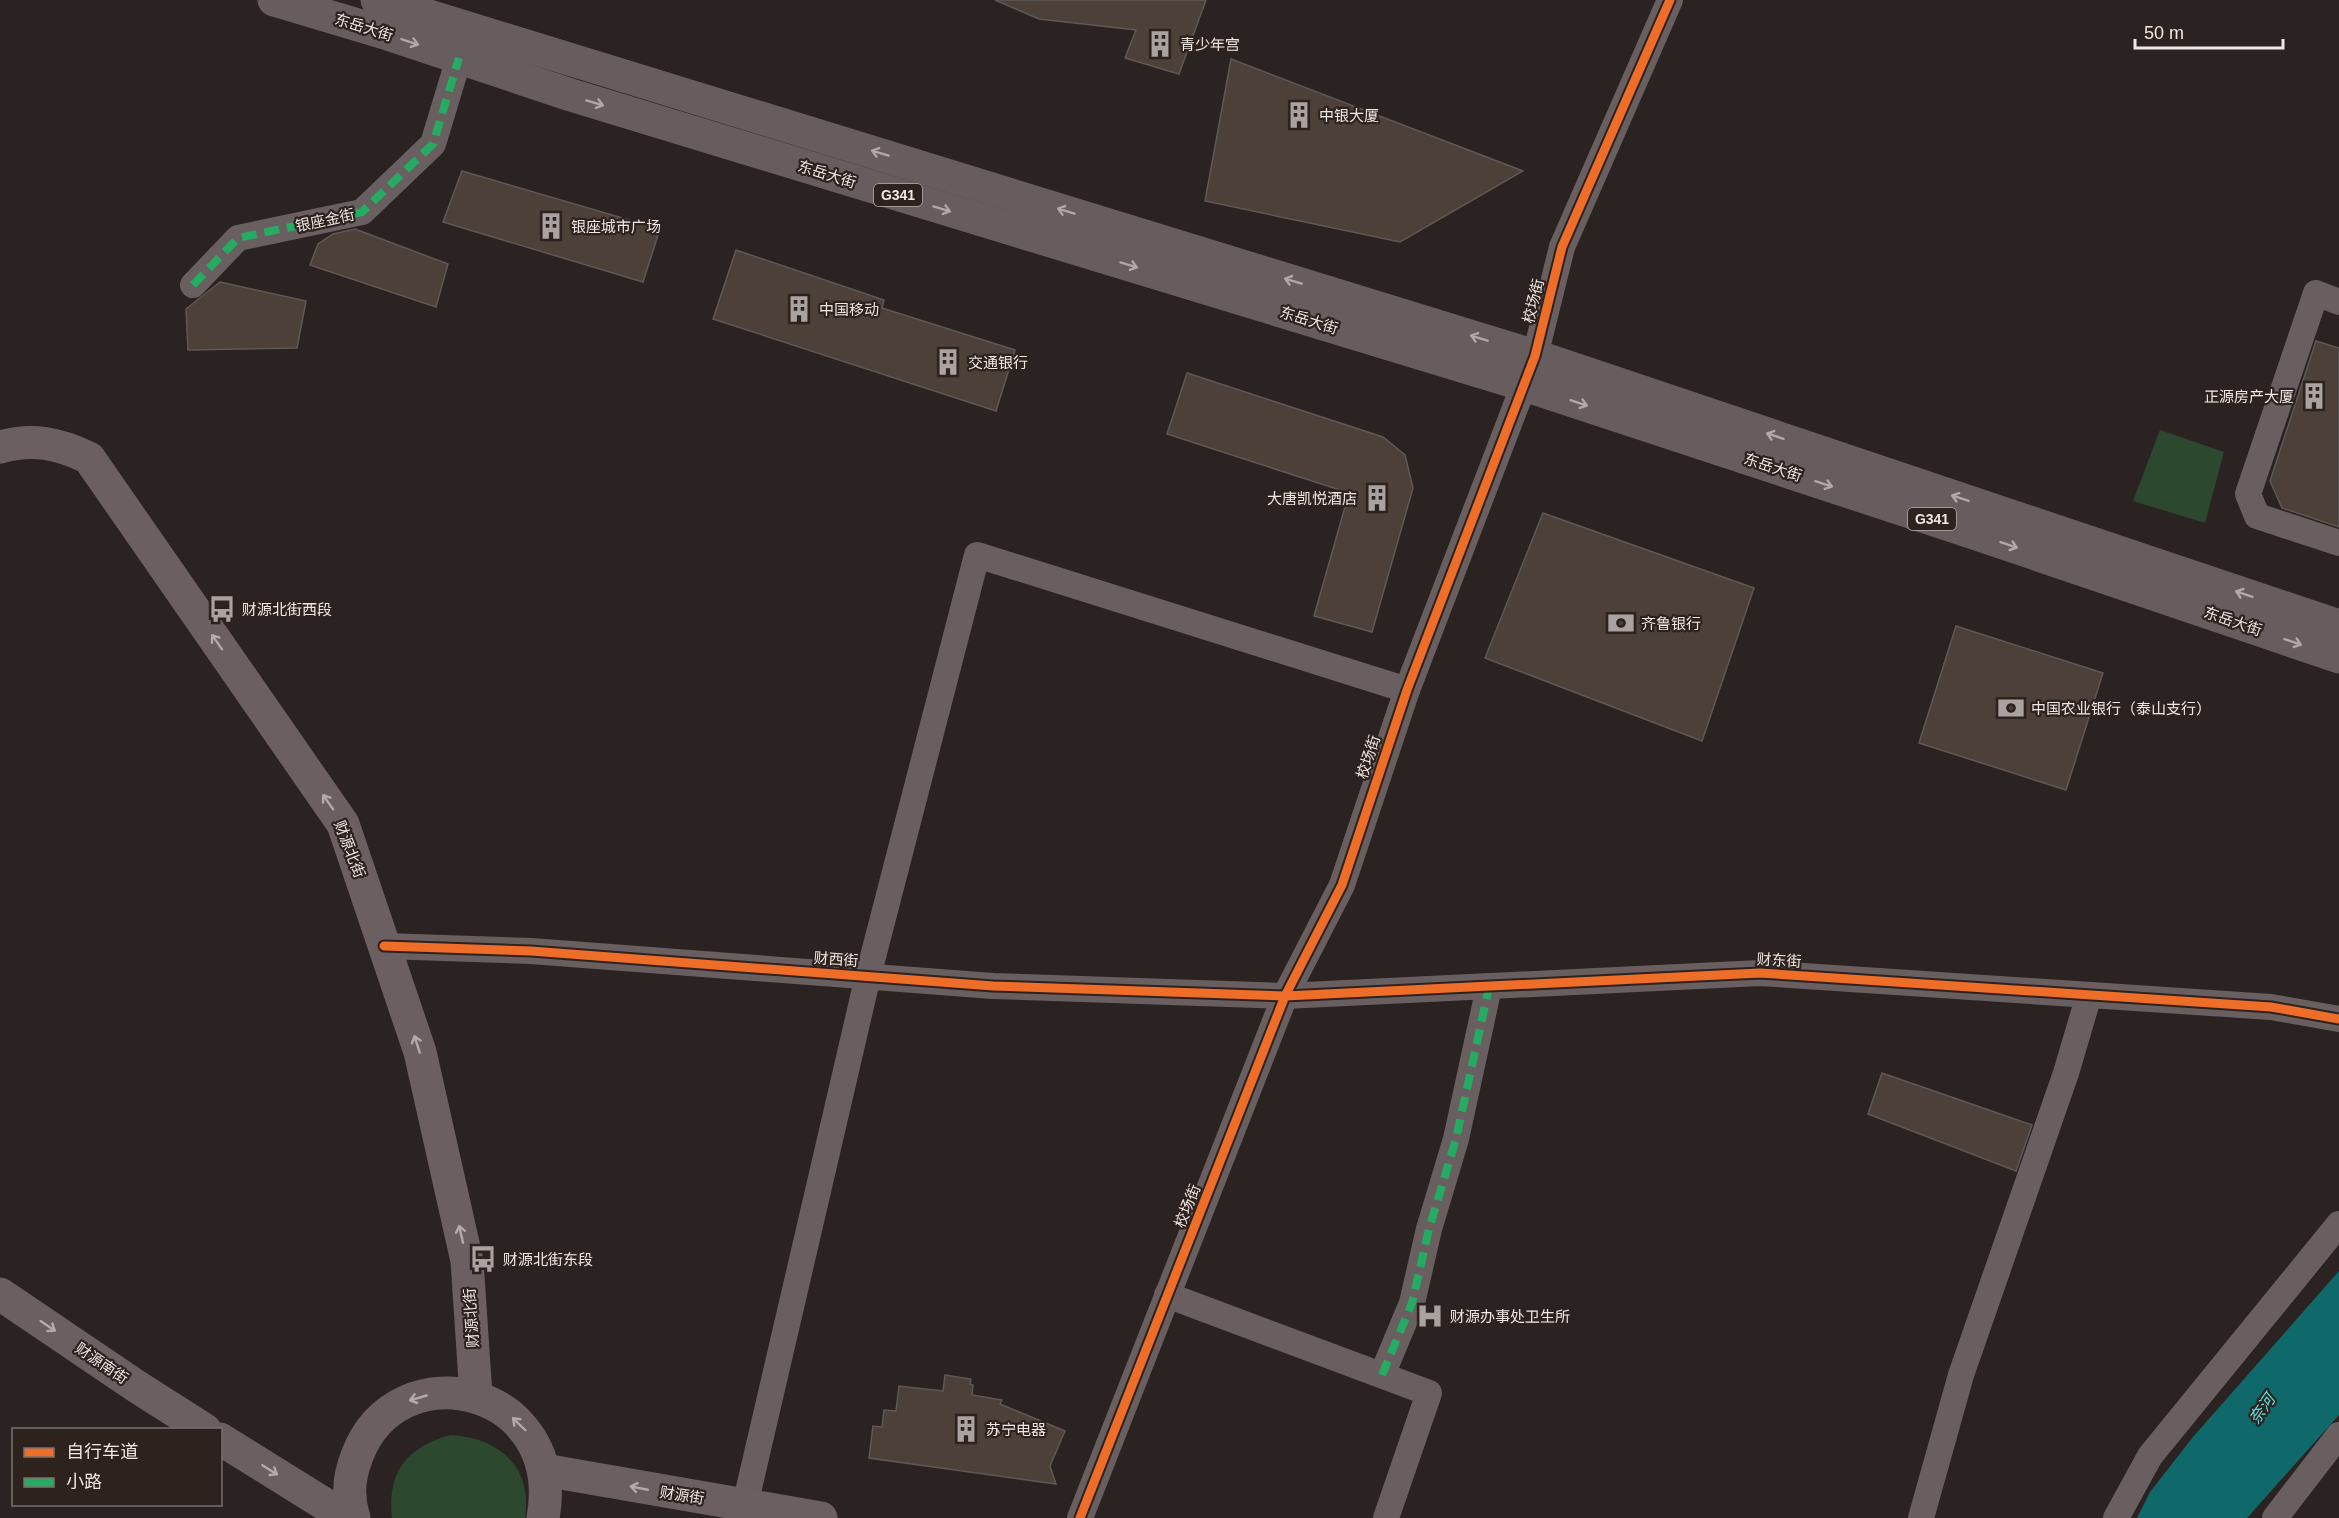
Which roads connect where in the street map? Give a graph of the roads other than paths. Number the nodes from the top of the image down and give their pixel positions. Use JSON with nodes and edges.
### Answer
{"nodes":[{"id":1,"x":274,"y":0,"type":"edge"},
{"id":2,"x":377,"y":0,"type":"edge"},
{"id":3,"x":1670,"y":0,"type":"edge"},
{"id":4,"x":459,"y":58,"type":"junction"},
{"id":5,"x":193,"y":285,"type":"dead end"},
{"id":6,"x":2339,"y":302,"type":"edge"},
{"id":7,"x":1529,"y":370,"type":"junction"},
{"id":8,"x":0,"y":447,"type":"edge"},
{"id":9,"x":2339,"y":543,"type":"edge"},
{"id":10,"x":2339,"y":626,"type":"edge"},
{"id":11,"x":2339,"y":657,"type":"edge"},
{"id":12,"x":1407,"y":690,"type":"junction"},
{"id":13,"x":384,"y":946,"type":"junction"},
{"id":14,"x":868,"y":976,"type":"junction"},
{"id":15,"x":1489,"y":987,"type":"junction"},
{"id":16,"x":2089,"y":995,"type":"junction"},
{"id":17,"x":1285,"y":996,"type":"junction"},
{"id":18,"x":2339,"y":1019,"type":"edge"},
{"id":19,"x":2339,"y":1224,"type":"edge"},
{"id":20,"x":0,"y":1293,"type":"edge"},
{"id":21,"x":1167,"y":1295,"type":"junction"},
{"id":22,"x":1382,"y":1375,"type":"junction"},
{"id":23,"x":476,"y":1396,"type":"junction"},
{"id":24,"x":202,"y":1428,"type":"edge"},
{"id":25,"x":2339,"y":1435,"type":"edge"},
{"id":26,"x":222,"y":1440,"type":"edge"},
{"id":27,"x":544,"y":1470,"type":"junction"},
{"id":28,"x":745,"y":1505,"type":"junction"},
{"id":29,"x":550,"y":1517,"type":"edge"},
{"id":30,"x":347,"y":1518,"type":"edge"},
{"id":31,"x":354,"y":1518,"type":"edge"},
{"id":32,"x":821,"y":1518,"type":"edge"},
{"id":33,"x":1080,"y":1518,"type":"edge"},
{"id":34,"x":1386,"y":1518,"type":"edge"},
{"id":35,"x":1921,"y":1518,"type":"edge"},
{"id":36,"x":2116,"y":1518,"type":"edge"},
{"id":37,"x":2275,"y":1518,"type":"edge"}],
"edges":[{"from":1,"to":4,"type":"highway","name":"东岳大街","number":"G341","one_way":true},
{"from":7,"to":2,"type":"highway","name":"东岳大街","number":"G341","one_way":true},
{"from":3,"to":7,"type":"street","name":"校场街"},
{"from":4,"to":5,"type":"street","name":"银座金街"},
{"from":4,"to":7,"type":"highway","name":"东岳大街","number":"G341","one_way":true},
{"from":6,"to":9,"type":"street"},
{"from":10,"to":7,"type":"highway","name":"东岳大街","number":"G341","one_way":true},
{"from":7,"to":11,"type":"highway","name":"东岳大街","number":"G341","one_way":true},
{"from":7,"to":12,"type":"street","name":"校场街"},
{"from":13,"to":8,"type":"main road","name":"财源北街","one_way":true},
{"from":12,"to":14,"type":"street"},
{"from":12,"to":17,"type":"street","name":"校场街"},
{"from":13,"to":14,"type":"street","name":"财西街"},
{"from":23,"to":13,"type":"main road","name":"财源北街","one_way":true},
{"from":14,"to":17,"type":"street","name":"财西街"},
{"from":14,"to":28,"type":"street"},
{"from":15,"to":16,"type":"street","name":"财东街"},
{"from":15,"to":17,"type":"street","name":"财东街"},
{"from":15,"to":22,"type":"street"},
{"from":16,"to":18,"type":"street","name":"财东街"},
{"from":16,"to":35,"type":"street"},
{"from":17,"to":21,"type":"street","name":"校场街"},
{"from":19,"to":36,"type":"street"},
{"from":20,"to":24,"type":"main road","name":"财源南街","one_way":true},
{"from":21,"to":22,"type":"street"},
{"from":21,"to":33,"type":"street","name":"校场街"},
{"from":22,"to":34,"type":"street"},
{"from":27,"to":23,"type":"main road","one_way":true},
{"from":23,"to":31,"type":"main road","one_way":true},
{"from":25,"to":37,"type":"street"},
{"from":26,"to":30,"type":"main road","one_way":true},
{"from":28,"to":27,"type":"main road","name":"财源街","one_way":true},
{"from":27,"to":29,"type":"main road"},
{"from":28,"to":32,"type":"main road","name":"财源街"}]}
